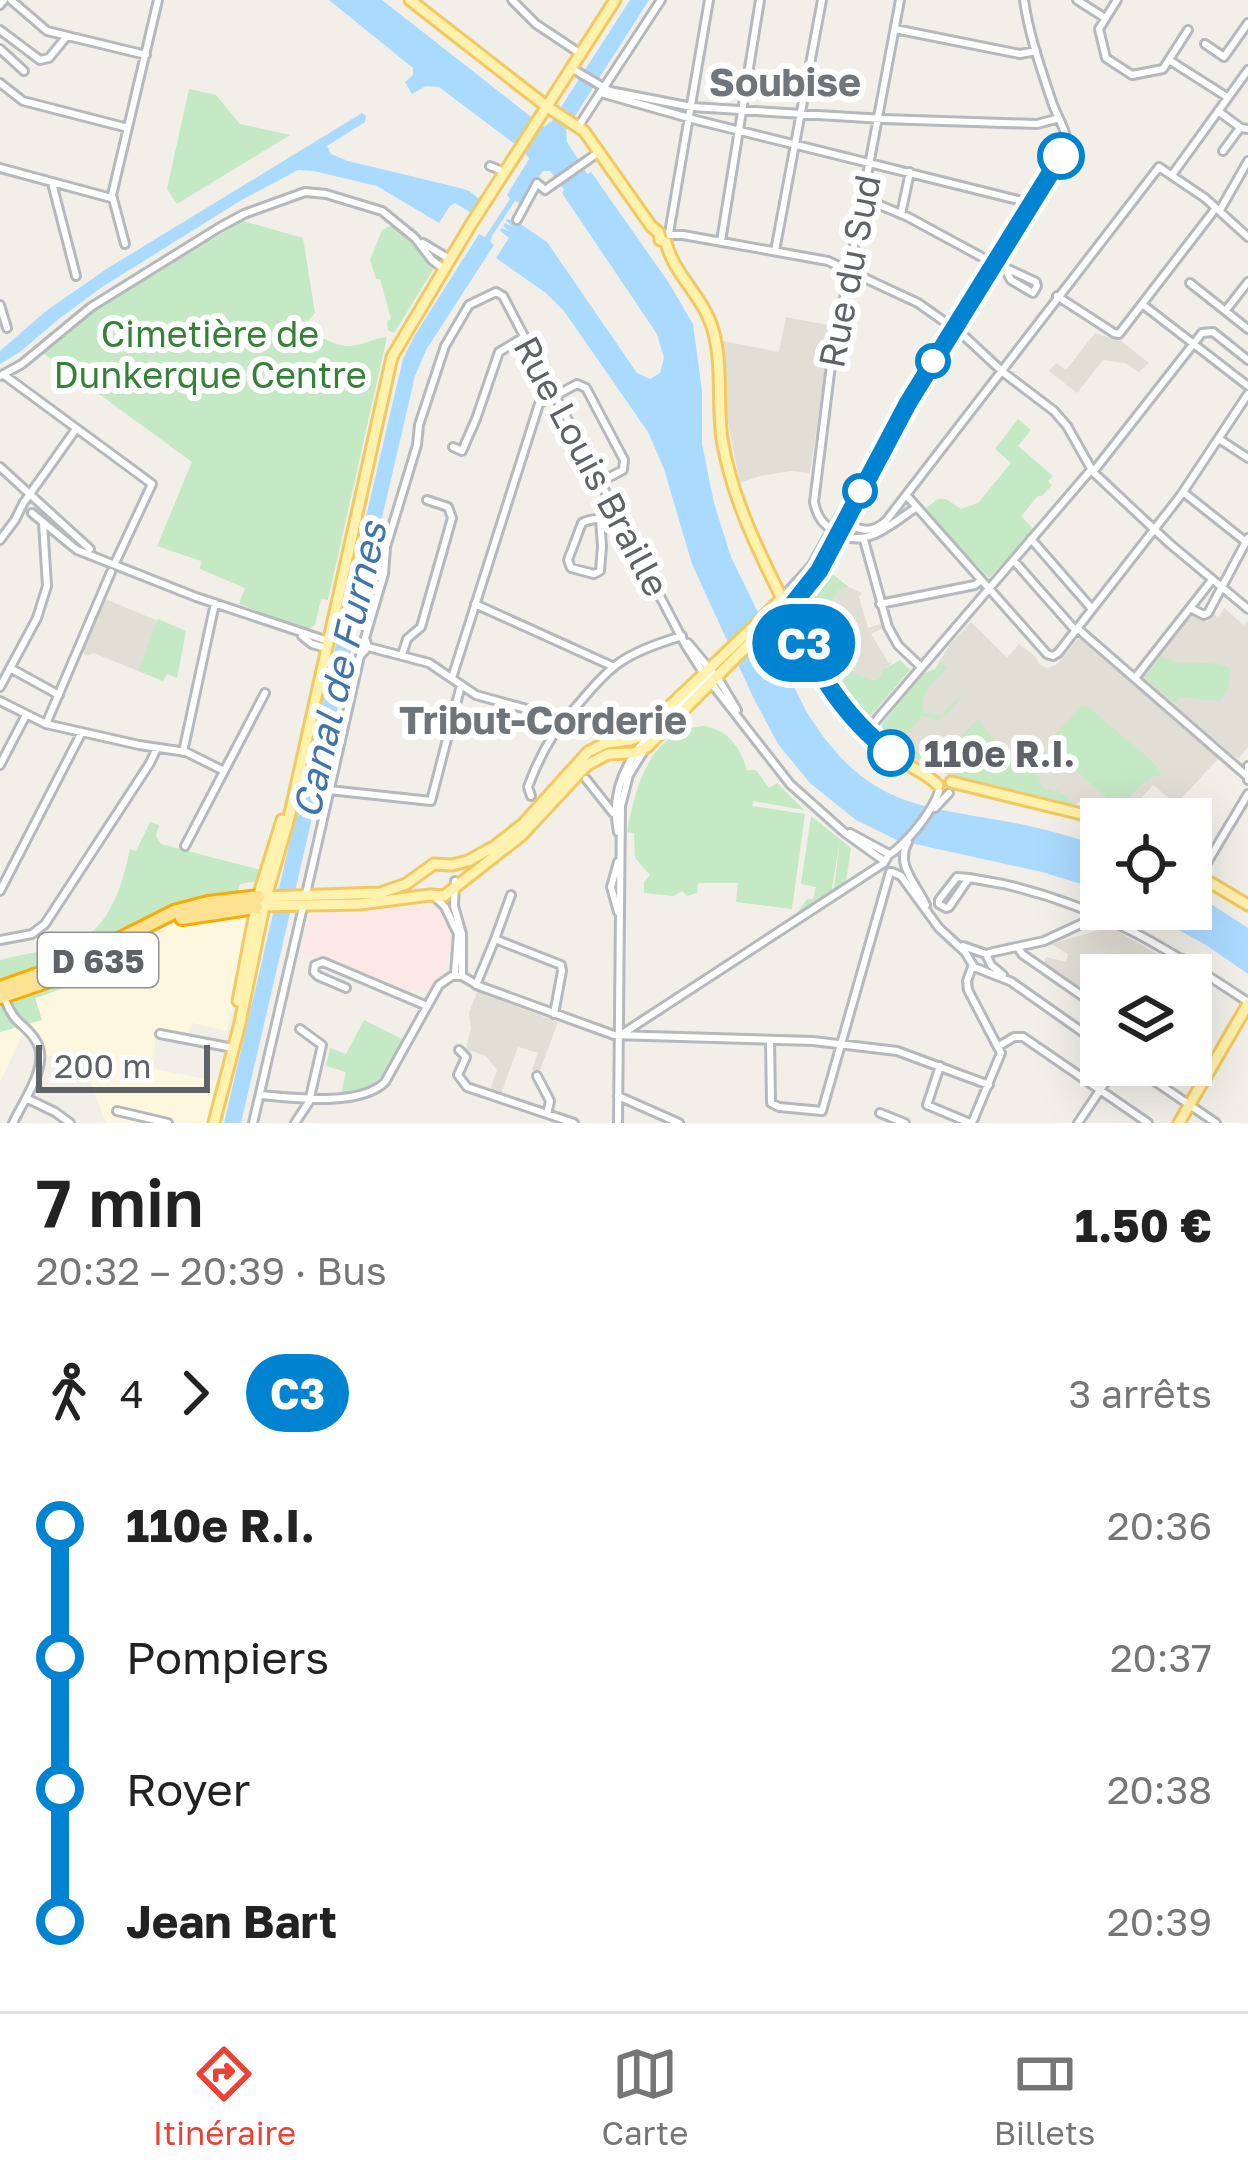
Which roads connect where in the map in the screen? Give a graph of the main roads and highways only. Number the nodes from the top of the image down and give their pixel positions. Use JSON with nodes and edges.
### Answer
{"nodes":[{"id":1,"x":410,"y":0,"type":"edge"},
{"id":2,"x":615,"y":0,"type":"edge"},
{"id":3,"x":423,"y":4,"type":"edge"},
{"id":4,"x":550,"y":109,"type":"junction"},
{"id":5,"x":784,"y":602,"type":"junction"},
{"id":6,"x":713,"y":672,"type":"junction"},
{"id":7,"x":1080,"y":814,"type":"edge"},
{"id":8,"x":446,"y":865,"type":"junction"},
{"id":9,"x":425,"y":869,"type":"junction"},
{"id":10,"x":1212,"y":884,"type":"edge"},
{"id":11,"x":455,"y":886,"type":"junction"},
{"id":12,"x":432,"y":896,"type":"junction"},
{"id":13,"x":301,"y":900,"type":"junction"},
{"id":14,"x":264,"y":901,"type":"junction"},
{"id":15,"x":1248,"y":905,"type":"edge"},
{"id":16,"x":0,"y":986,"type":"edge"},
{"id":17,"x":3,"y":1000,"type":"edge"},
{"id":18,"x":1248,"y":1003,"type":"edge"},
{"id":19,"x":1248,"y":1014,"type":"edge"},
{"id":20,"x":1191,"y":1106,"type":"junction"},
{"id":21,"x":212,"y":1123,"type":"edge"},
{"id":22,"x":1182,"y":1123,"type":"edge"}],
"edges":[{"from":1,"to":3,"type":"main road"},
{"from":2,"to":4,"type":"main road"},
{"from":3,"to":4,"type":"main road"},
{"from":4,"to":5,"type":"main road"},
{"from":4,"to":14,"type":"main road"},
{"from":5,"to":6,"type":"main road"},
{"from":5,"to":7,"type":"main road"},
{"from":6,"to":8,"type":"main road"},
{"from":6,"to":11,"type":"main road"},
{"from":8,"to":9,"type":"main road"},
{"from":8,"to":11,"type":"main road"},
{"from":9,"to":12,"type":"main road"},
{"from":9,"to":13,"type":"main road","number":"D 635"},
{"from":10,"to":15,"type":"main road"},
{"from":11,"to":12,"type":"main road"},
{"from":12,"to":13,"type":"main road","number":"D 635"},
{"from":13,"to":14,"type":"main road","number":"D 635"},
{"from":14,"to":16,"type":"highway","number":"D 635"},
{"from":14,"to":17,"type":"highway","number":"D 635"},
{"from":14,"to":21,"type":"main road"},
{"from":18,"to":20,"type":"main road"},
{"from":19,"to":20,"type":"main road"},
{"from":20,"to":22,"type":"main road"}]}
